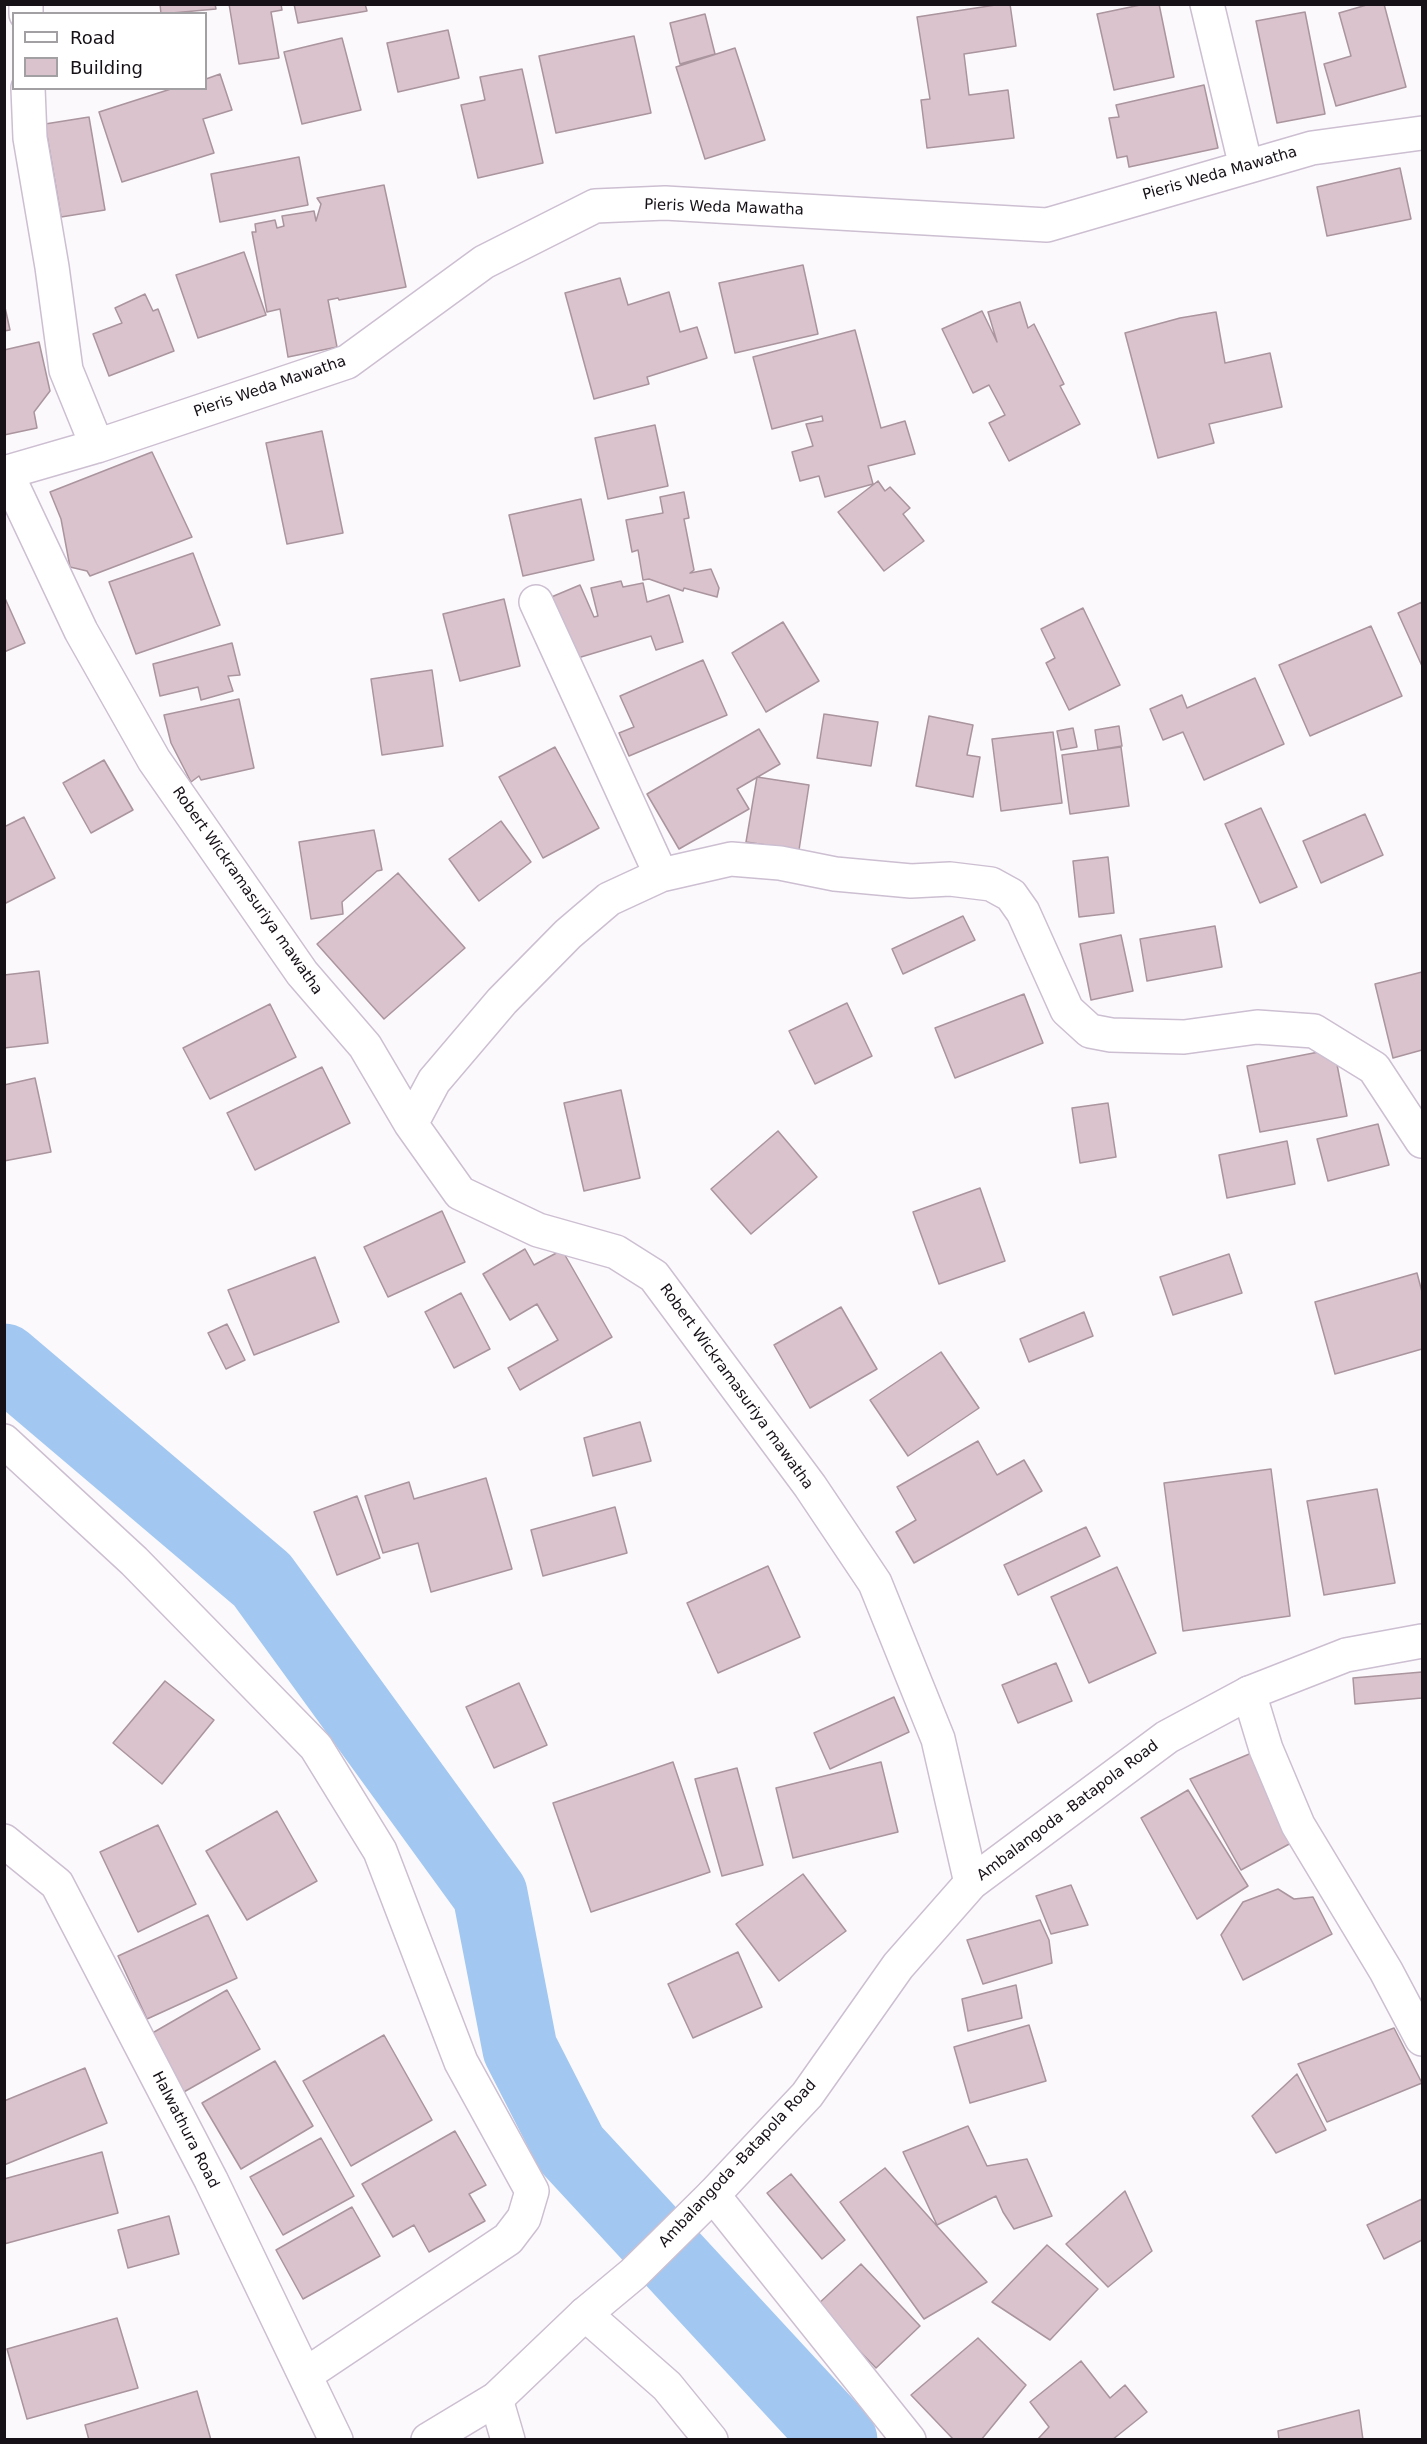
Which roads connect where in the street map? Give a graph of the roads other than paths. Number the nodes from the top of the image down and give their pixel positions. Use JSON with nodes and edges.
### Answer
{"nodes":[{"id":1,"x":1207,"y":4,"type":"edge"},
{"id":2,"x":28,"y":90,"type":"edge"},
{"id":3,"x":1422,"y":133,"type":"edge"},
{"id":4,"x":1246,"y":167,"type":"junction"},
{"id":5,"x":97,"y":446,"type":"junction"},
{"id":6,"x":5,"y":473,"type":"edge"},
{"id":7,"x":536,"y":602,"type":"dead end"},
{"id":8,"x":661,"y":875,"type":"junction"},
{"id":9,"x":411,"y":1125,"type":"junction"},
{"id":10,"x":1422,"y":1141,"type":"edge"},
{"id":11,"x":4,"y":1441,"type":"edge"},
{"id":12,"x":1422,"y":1641,"type":"edge"},
{"id":13,"x":1249,"y":1693,"type":"junction"},
{"id":14,"x":4,"y":1841,"type":"edge"},
{"id":15,"x":972,"y":1882,"type":"junction"},
{"id":16,"x":1422,"y":2039,"type":"edge"},
{"id":17,"x":706,"y":2202,"type":"junction"},
{"id":18,"x":585,"y":2314,"type":"junction"},
{"id":19,"x":305,"y":2375,"type":"junction"},
{"id":20,"x":496,"y":2398,"type":"junction"},
{"id":21,"x":336,"y":2439,"type":"edge"},
{"id":22,"x":428,"y":2439,"type":"edge"},
{"id":23,"x":508,"y":2439,"type":"edge"},
{"id":24,"x":711,"y":2439,"type":"edge"},
{"id":25,"x":909,"y":2439,"type":"edge"}],
"edges":[{"from":1,"to":4,"type":"street"},
{"from":2,"to":5,"type":"street"},
{"from":3,"to":4,"type":"street","name":"Pieris Weda Mawatha"},
{"from":4,"to":5,"type":"street","name":"Pieris Weda Mawatha"},
{"from":5,"to":6,"type":"street","name":"Pieris Weda Mawatha"},
{"from":6,"to":9,"type":"street","name":"Robert Wickramasuriya mawatha"},
{"from":7,"to":8,"type":"street"},
{"from":8,"to":9,"type":"street"},
{"from":8,"to":10,"type":"street"},
{"from":9,"to":15,"type":"street","name":"Robert Wickramasuriya mawatha"},
{"from":11,"to":19,"type":"street"},
{"from":12,"to":13,"type":"street","name":"Ambalangoda -Batapola Road"},
{"from":13,"to":15,"type":"street","name":"Ambalangoda -Batapola Road"},
{"from":13,"to":16,"type":"street"},
{"from":14,"to":19,"type":"street","name":"Halwathura Road"},
{"from":15,"to":17,"type":"street","name":"Ambalangoda -Batapola Road"},
{"from":17,"to":18,"type":"street","name":"Ambalangoda -Batapola Road"},
{"from":17,"to":25,"type":"street"},
{"from":18,"to":20,"type":"street","name":"Ambalangoda -Batapola Road"},
{"from":18,"to":24,"type":"street"},
{"from":19,"to":21,"type":"street","name":"Halwathura Road"},
{"from":20,"to":22,"type":"street","name":"Ambalangoda -Batapola Road"},
{"from":20,"to":23,"type":"street"}]}
